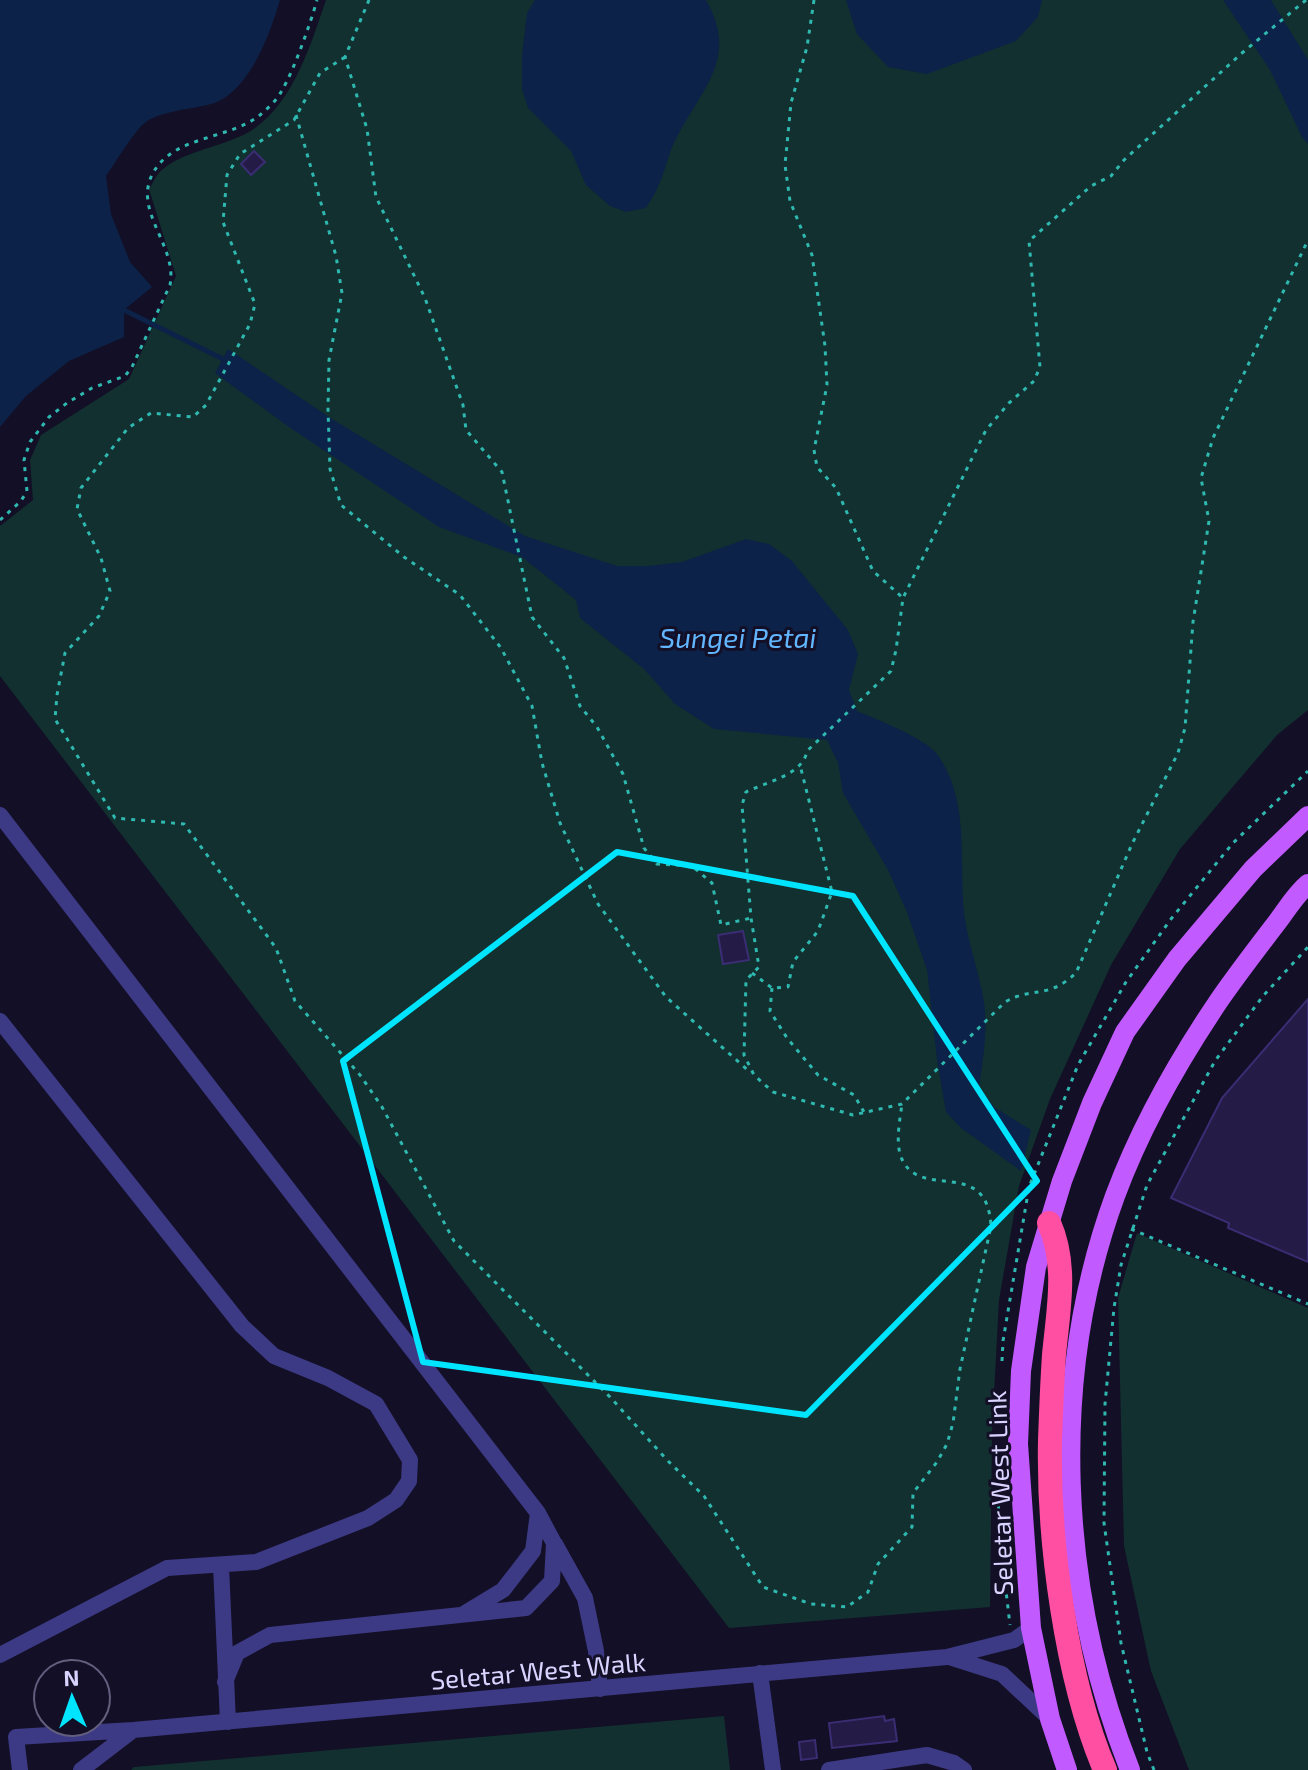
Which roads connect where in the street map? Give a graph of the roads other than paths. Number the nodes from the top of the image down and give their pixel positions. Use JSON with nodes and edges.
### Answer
{"nodes":[{"id":1,"x":0,"y":815,"type":"edge"},
{"id":2,"x":1308,"y":816,"type":"edge"},
{"id":3,"x":1308,"y":884,"type":"edge"},
{"id":4,"x":0,"y":1021,"type":"edge"},
{"id":5,"x":1049,"y":1223,"type":"junction"},
{"id":6,"x":538,"y":1513,"type":"junction"},
{"id":7,"x":554,"y":1543,"type":"junction"},
{"id":8,"x":221,"y":1566,"type":"junction"},
{"id":9,"x":460,"y":1616,"type":"junction"},
{"id":10,"x":1031,"y":1628,"type":"junction"},
{"id":11,"x":0,"y":1655,"type":"edge"},
{"id":12,"x":947,"y":1657,"type":"junction"},
{"id":13,"x":760,"y":1673,"type":"junction"},
{"id":14,"x":225,"y":1682,"type":"junction"},
{"id":15,"x":600,"y":1689,"type":"junction"},
{"id":16,"x":1050,"y":1719,"type":"junction"},
{"id":17,"x":228,"y":1722,"type":"junction"},
{"id":18,"x":133,"y":1730,"type":"junction"},
{"id":19,"x":20,"y":1770,"type":"edge"},
{"id":20,"x":81,"y":1770,"type":"edge"},
{"id":21,"x":773,"y":1770,"type":"edge"},
{"id":22,"x":829,"y":1770,"type":"edge"},
{"id":23,"x":964,"y":1770,"type":"edge"},
{"id":24,"x":1067,"y":1770,"type":"edge"},
{"id":25,"x":1105,"y":1770,"type":"edge"},
{"id":26,"x":1130,"y":1770,"type":"edge"}],
"edges":[{"from":1,"to":6,"type":"lane"},
{"from":2,"to":5,"type":"main road","name":"Seletar West Link"},
{"from":3,"to":26,"type":"main road"},
{"from":4,"to":8,"type":"lane"},
{"from":5,"to":10,"type":"main road","name":"Seletar West Link"},
{"from":5,"to":25,"type":"highway"},
{"from":6,"to":7,"type":"lane"},
{"from":6,"to":9,"type":"lane"},
{"from":7,"to":9,"type":"lane"},
{"from":7,"to":15,"type":"lane"},
{"from":8,"to":11,"type":"lane"},
{"from":8,"to":14,"type":"lane"},
{"from":9,"to":14,"type":"lane"},
{"from":10,"to":12,"type":"lane","name":"Seletar West Walk"},
{"from":10,"to":16,"type":"main road","name":"Seletar West Link"},
{"from":12,"to":13,"type":"lane","name":"Seletar West Walk"},
{"from":12,"to":16,"type":"lane","name":"Seletar West Walk"},
{"from":13,"to":15,"type":"lane","name":"Seletar West Walk"},
{"from":13,"to":21,"type":"lane"},
{"from":14,"to":17,"type":"lane"},
{"from":15,"to":17,"type":"lane","name":"Seletar West Walk"},
{"from":16,"to":24,"type":"main road","name":"Seletar West Link"},
{"from":17,"to":18,"type":"lane","name":"Seletar West Walk"},
{"from":18,"to":19,"type":"lane","name":"Seletar West Walk"},
{"from":18,"to":20,"type":"lane"},
{"from":22,"to":23,"type":"lane"}]}
